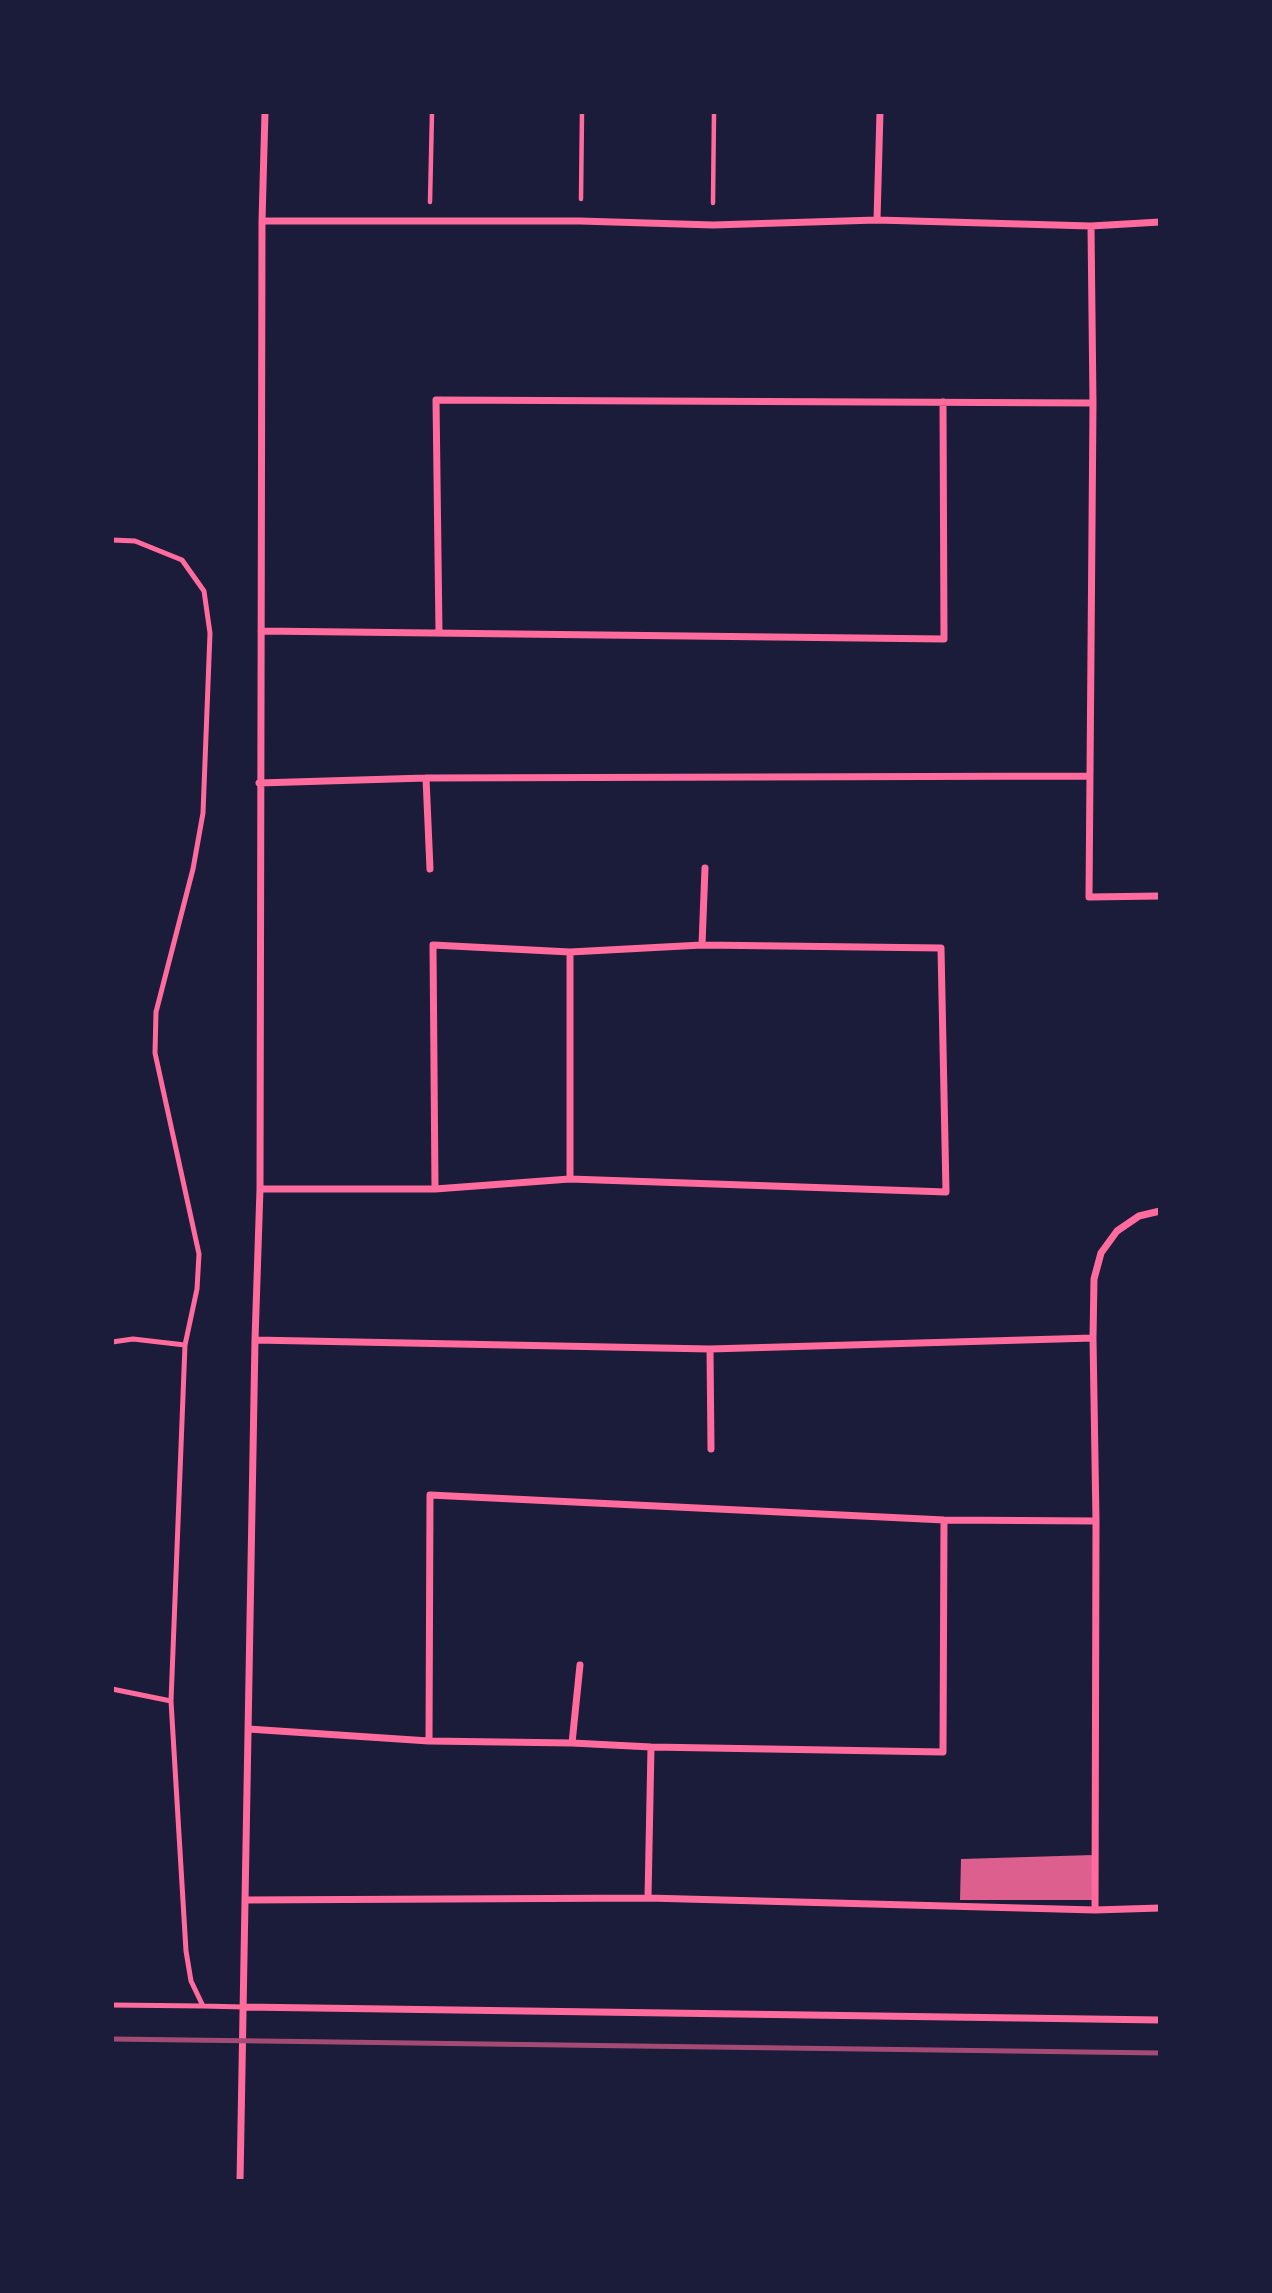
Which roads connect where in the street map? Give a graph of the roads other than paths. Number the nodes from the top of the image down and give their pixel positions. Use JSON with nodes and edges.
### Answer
{"nodes":[{"id":1,"x":265,"y":112,"type":"edge"},
{"id":2,"x":880,"y":112,"type":"edge"},
{"id":3,"x":877,"y":220,"type":"junction"},
{"id":4,"x":262,"y":221,"type":"junction"},
{"id":5,"x":1160,"y":222,"type":"edge"},
{"id":6,"x":1091,"y":226,"type":"junction"},
{"id":7,"x":943,"y":402,"type":"junction"},
{"id":8,"x":1093,"y":403,"type":"junction"},
{"id":9,"x":112,"y":540,"type":"edge"},
{"id":10,"x":261,"y":631,"type":"junction"},
{"id":11,"x":439,"y":632,"type":"junction"},
{"id":12,"x":1089,"y":776,"type":"junction"},
{"id":13,"x":426,"y":778,"type":"junction"},
{"id":14,"x":259,"y":783,"type":"junction"},
{"id":15,"x":705,"y":868,"type":"dead end"},
{"id":16,"x":430,"y":869,"type":"dead end"},
{"id":17,"x":1160,"y":896,"type":"edge"},
{"id":18,"x":702,"y":945,"type":"junction"},
{"id":19,"x":569,"y":952,"type":"junction"},
{"id":20,"x":570,"y":1179,"type":"junction"},
{"id":21,"x":260,"y":1189,"type":"junction"},
{"id":22,"x":435,"y":1189,"type":"junction"},
{"id":23,"x":1160,"y":1210,"type":"edge"},
{"id":24,"x":1093,"y":1338,"type":"junction"},
{"id":25,"x":255,"y":1340,"type":"junction"},
{"id":26,"x":112,"y":1342,"type":"edge"},
{"id":27,"x":185,"y":1345,"type":"junction"},
{"id":28,"x":710,"y":1349,"type":"junction"},
{"id":29,"x":711,"y":1449,"type":"dead end"},
{"id":30,"x":944,"y":1520,"type":"junction"},
{"id":31,"x":1096,"y":1521,"type":"junction"},
{"id":32,"x":580,"y":1665,"type":"dead end"},
{"id":33,"x":112,"y":1689,"type":"edge"},
{"id":34,"x":171,"y":1701,"type":"junction"},
{"id":35,"x":248,"y":1729,"type":"junction"},
{"id":36,"x":429,"y":1741,"type":"junction"},
{"id":37,"x":572,"y":1743,"type":"junction"},
{"id":38,"x":652,"y":1747,"type":"junction"},
{"id":39,"x":649,"y":1898,"type":"junction"},
{"id":40,"x":246,"y":1900,"type":"junction"},
{"id":41,"x":1160,"y":1909,"type":"edge"},
{"id":42,"x":1095,"y":1910,"type":"junction"},
{"id":43,"x":112,"y":2005,"type":"edge"},
{"id":44,"x":203,"y":2006,"type":"junction"},
{"id":45,"x":244,"y":2007,"type":"junction"},
{"id":46,"x":1160,"y":2020,"type":"edge"},
{"id":47,"x":240,"y":2181,"type":"edge"}],
"edges":[{"from":1,"to":4,"type":"street"},
{"from":2,"to":3,"type":"street"},
{"from":3,"to":4,"type":"street"},
{"from":3,"to":6,"type":"street"},
{"from":4,"to":10,"type":"street"},
{"from":5,"to":6,"type":"street"},
{"from":6,"to":8,"type":"street"},
{"from":7,"to":8,"type":"street"},
{"from":7,"to":11,"type":"street"},
{"from":7,"to":11,"type":"street"},
{"from":8,"to":12,"type":"street"},
{"from":9,"to":27,"type":"lane"},
{"from":10,"to":11,"type":"street"},
{"from":10,"to":14,"type":"street"},
{"from":12,"to":13,"type":"street"},
{"from":12,"to":17,"type":"street"},
{"from":13,"to":14,"type":"street"},
{"from":13,"to":16,"type":"street"},
{"from":14,"to":21,"type":"street"},
{"from":15,"to":18,"type":"street"},
{"from":18,"to":19,"type":"street"},
{"from":18,"to":20,"type":"street"},
{"from":19,"to":20,"type":"street"},
{"from":19,"to":22,"type":"street"},
{"from":20,"to":22,"type":"street"},
{"from":21,"to":22,"type":"street"},
{"from":21,"to":25,"type":"street"},
{"from":23,"to":24,"type":"street"},
{"from":24,"to":28,"type":"street"},
{"from":24,"to":31,"type":"street"},
{"from":25,"to":28,"type":"street"},
{"from":25,"to":35,"type":"street"},
{"from":26,"to":27,"type":"lane"},
{"from":27,"to":34,"type":"lane"},
{"from":28,"to":29,"type":"street"},
{"from":30,"to":31,"type":"street"},
{"from":30,"to":36,"type":"street"},
{"from":30,"to":38,"type":"street"},
{"from":31,"to":42,"type":"street"},
{"from":32,"to":37,"type":"street"},
{"from":33,"to":34,"type":"lane"},
{"from":34,"to":44,"type":"lane"},
{"from":35,"to":36,"type":"street"},
{"from":35,"to":40,"type":"street"},
{"from":36,"to":37,"type":"street"},
{"from":37,"to":38,"type":"street"},
{"from":38,"to":39,"type":"street"},
{"from":39,"to":40,"type":"street"},
{"from":39,"to":42,"type":"street"},
{"from":40,"to":45,"type":"street"},
{"from":41,"to":42,"type":"street"},
{"from":43,"to":44,"type":"lane"},
{"from":44,"to":45,"type":"lane"},
{"from":45,"to":46,"type":"street"},
{"from":45,"to":47,"type":"street"}]}
